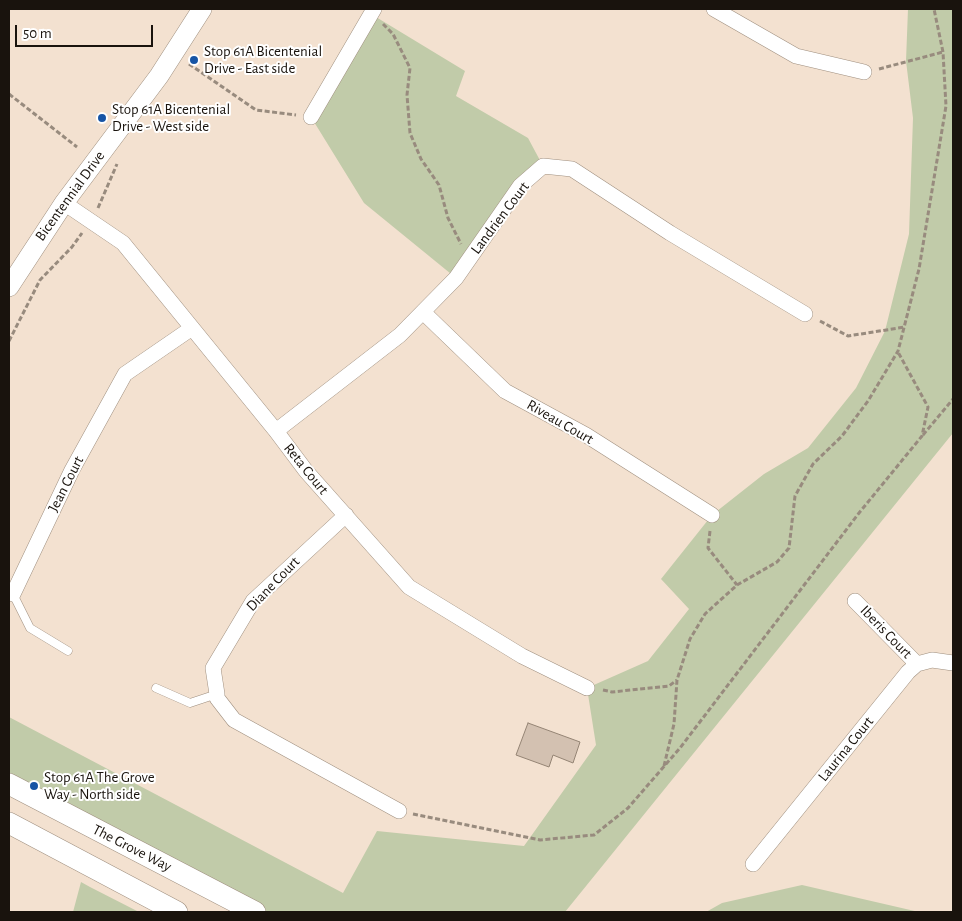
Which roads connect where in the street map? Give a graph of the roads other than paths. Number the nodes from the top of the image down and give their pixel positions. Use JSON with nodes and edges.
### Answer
{"nodes":[{"id":1,"x":202,"y":9,"type":"edge"},
{"id":2,"x":714,"y":9,"type":"edge"},
{"id":3,"x":373,"y":11,"type":"edge"},
{"id":4,"x":864,"y":72,"type":"road end"},
{"id":5,"x":311,"y":117,"type":"road end"},
{"id":6,"x":64,"y":203,"type":"junction"},
{"id":7,"x":9,"y":287,"type":"edge"},
{"id":8,"x":423,"y":312,"type":"junction"},
{"id":9,"x":805,"y":314,"type":"road end"},
{"id":10,"x":192,"y":328,"type":"junction"},
{"id":11,"x":276,"y":431,"type":"junction"},
{"id":12,"x":346,"y":515,"type":"junction"},
{"id":13,"x":712,"y":515,"type":"road end"},
{"id":14,"x":13,"y":594,"type":"joint"},
{"id":15,"x":855,"y":601,"type":"dead end"},
{"id":16,"x":68,"y":651,"type":"dead end"},
{"id":17,"x":953,"y":663,"type":"edge"},
{"id":18,"x":917,"y":664,"type":"junction"},
{"id":19,"x":156,"y":688,"type":"dead end"},
{"id":20,"x":587,"y":688,"type":"road end"},
{"id":21,"x":216,"y":694,"type":"junction"},
{"id":22,"x":9,"y":784,"type":"edge"},
{"id":23,"x":399,"y":812,"type":"road end"},
{"id":24,"x":9,"y":823,"type":"edge"},
{"id":25,"x":753,"y":864,"type":"dead end"},
{"id":26,"x":177,"y":912,"type":"edge"},
{"id":27,"x":256,"y":912,"type":"edge"}],
"edges":[{"from":1,"to":6,"type":"street","name":"Bicentennial Drive"},
{"from":2,"to":4,"type":"street"},
{"from":3,"to":5,"type":"street"},
{"from":6,"to":7,"type":"street","name":"Bicentennial Drive"},
{"from":6,"to":10,"type":"street","name":"Reta Court"},
{"from":8,"to":9,"type":"street","name":"Landrien Court"},
{"from":8,"to":11,"type":"street","name":"Landrien Court"},
{"from":8,"to":13,"type":"street","name":"Riveau Court"},
{"from":10,"to":11,"type":"street","name":"Reta Court"},
{"from":10,"to":14,"type":"street","name":"Jean Court"},
{"from":11,"to":12,"type":"street","name":"Reta Court"},
{"from":12,"to":20,"type":"street","name":"Reta Court"},
{"from":12,"to":21,"type":"street","name":"Diane Court"},
{"from":14,"to":16,"type":"lane","name":"Jean Court"},
{"from":15,"to":18,"type":"street","name":"Iberis Court"},
{"from":17,"to":18,"type":"street"},
{"from":18,"to":25,"type":"street","name":"Laurina Court"},
{"from":19,"to":21,"type":"lane"},
{"from":21,"to":23,"type":"street","name":"Diane Court"},
{"from":22,"to":27,"type":"main road","name":"The Grove Way"},
{"from":24,"to":26,"type":"main road"}]}
